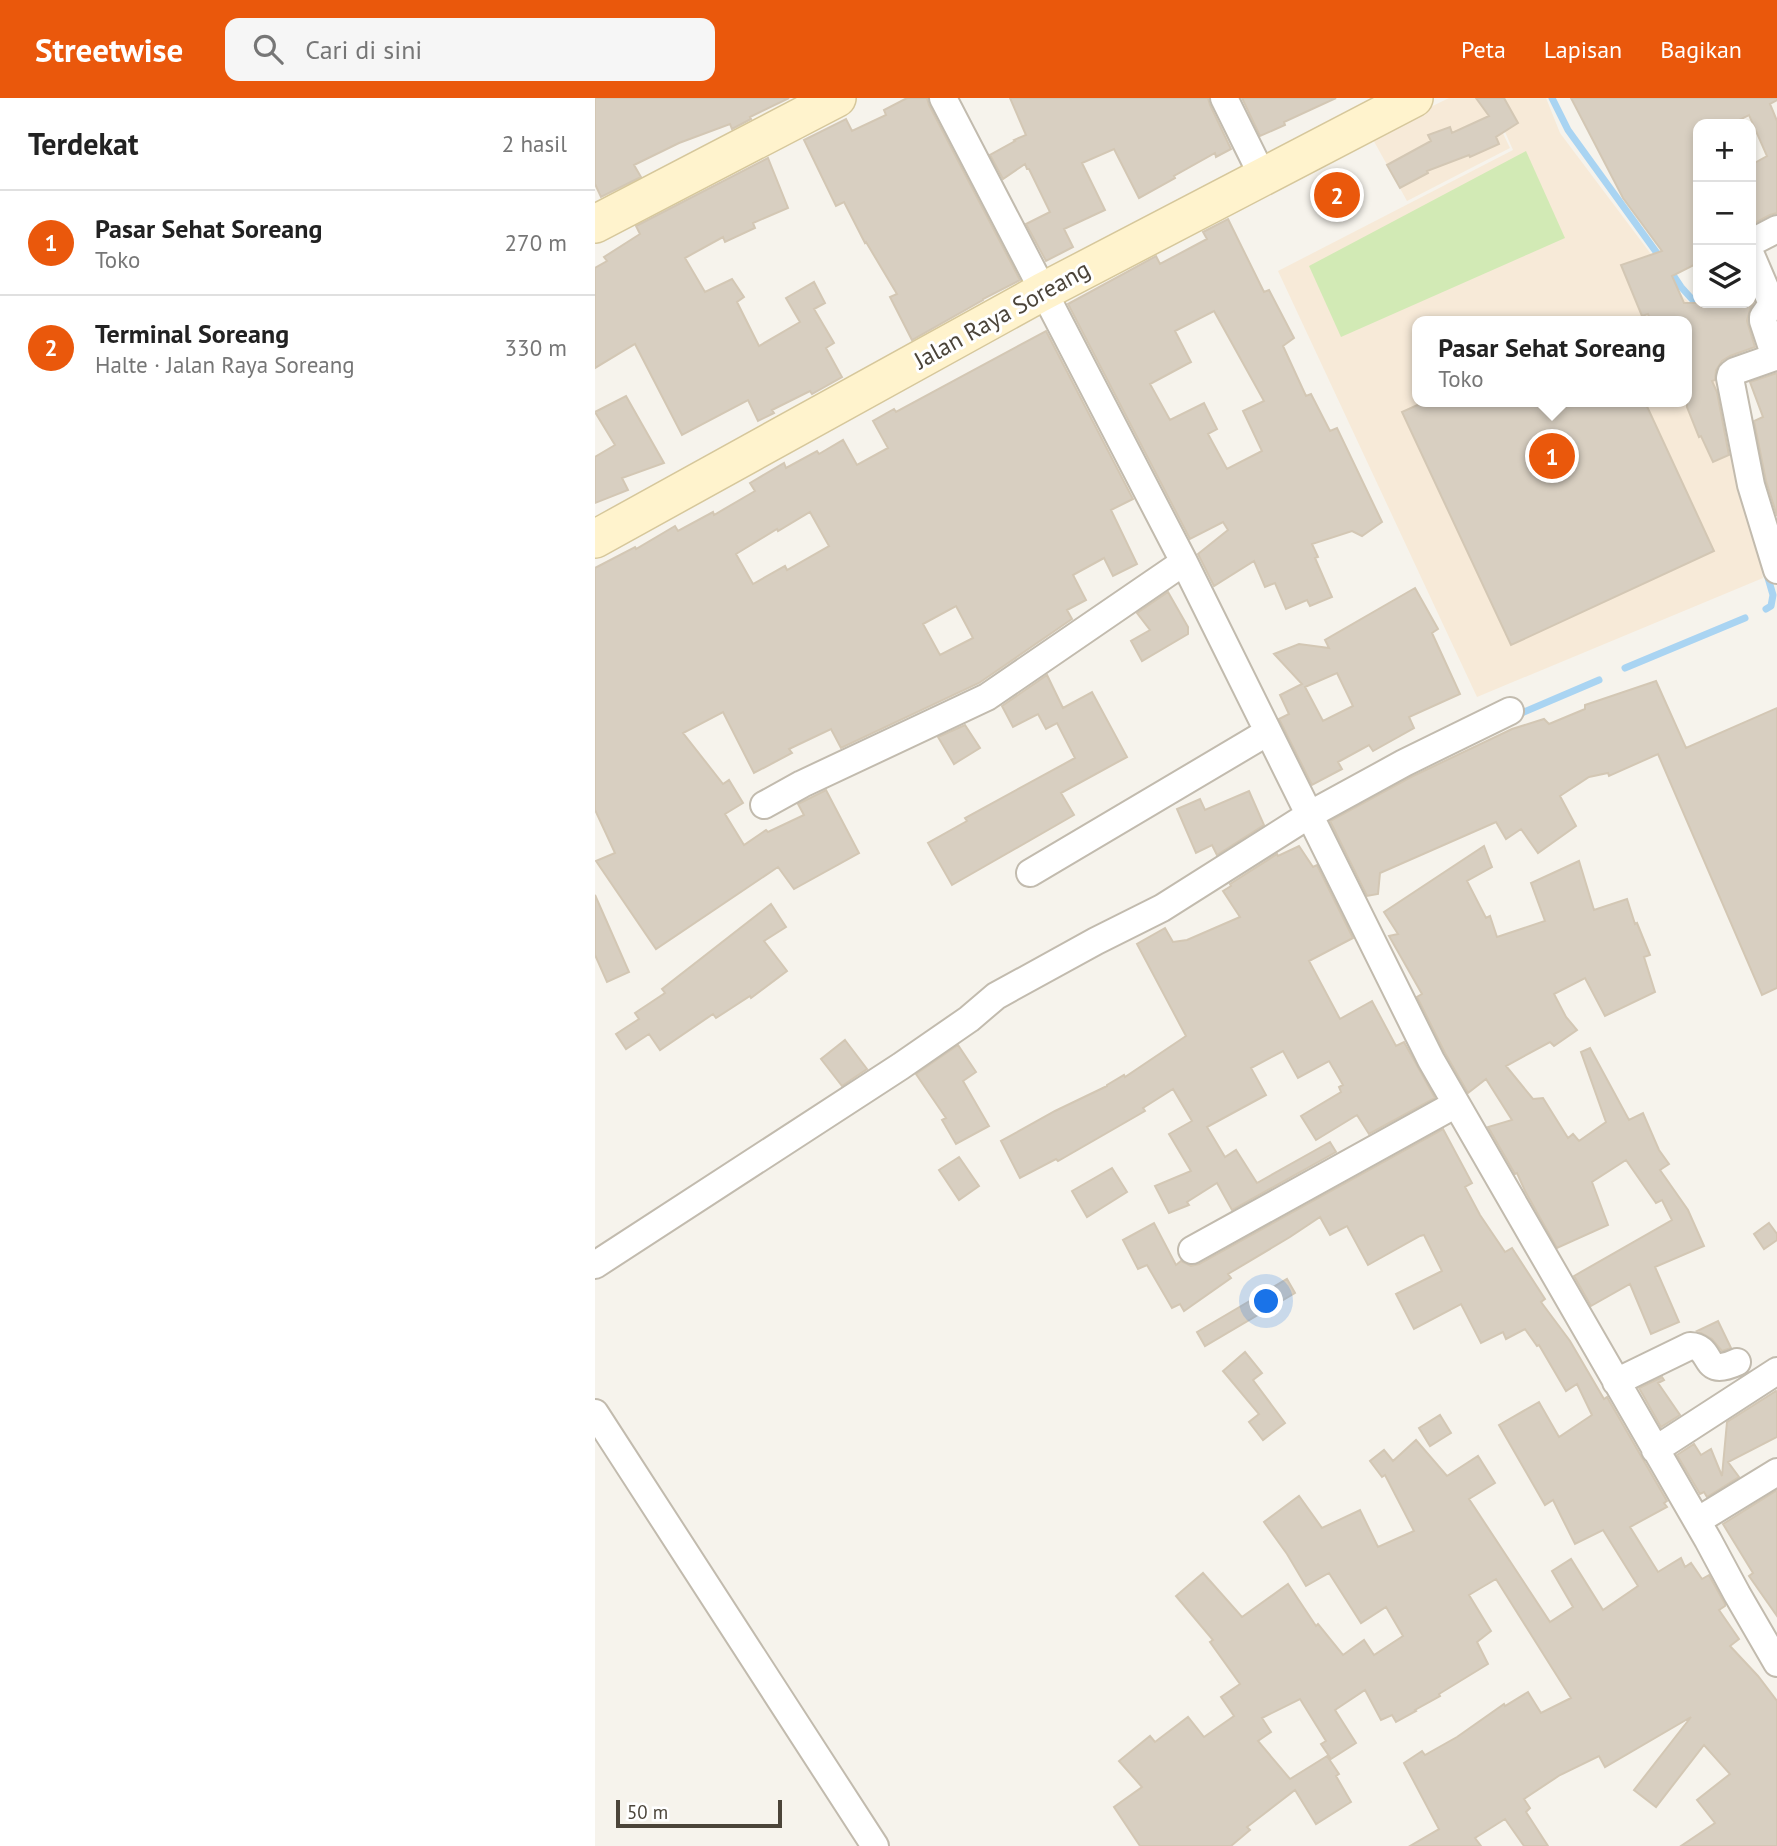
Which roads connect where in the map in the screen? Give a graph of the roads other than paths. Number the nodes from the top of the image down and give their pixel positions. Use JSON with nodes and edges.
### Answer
{"nodes":[{"id":1,"x":837,"y":98,"type":"edge"},
{"id":2,"x":943,"y":98,"type":"edge"},
{"id":3,"x":1224,"y":98,"type":"edge"},
{"id":4,"x":1414,"y":98,"type":"edge"},
{"id":5,"x":1263,"y":177,"type":"junction"},
{"id":6,"x":595,"y":224,"type":"edge"},
{"id":7,"x":1777,"y":229,"type":"edge"},
{"id":8,"x":1752,"y":245,"type":"edge"},
{"id":9,"x":1756,"y":267,"type":"edge"},
{"id":10,"x":1042,"y":292,"type":"junction"},
{"id":11,"x":595,"y":539,"type":"edge"},
{"id":12,"x":1184,"y":562,"type":"junction"},
{"id":13,"x":1777,"y":570,"type":"edge"},
{"id":14,"x":1510,"y":711,"type":"dead end"},
{"id":15,"x":1268,"y":732,"type":"junction"},
{"id":16,"x":764,"y":805,"type":"dead end"},
{"id":17,"x":1309,"y":815,"type":"junction"},
{"id":18,"x":1030,"y":873,"type":"dead end"},
{"id":19,"x":1456,"y":1104,"type":"junction"},
{"id":20,"x":1192,"y":1250,"type":"dead end"},
{"id":21,"x":595,"y":1265,"type":"edge"},
{"id":22,"x":1737,"y":1362,"type":"dead end"},
{"id":23,"x":1777,"y":1371,"type":"edge"},
{"id":24,"x":1616,"y":1382,"type":"junction"},
{"id":25,"x":595,"y":1413,"type":"edge"},
{"id":26,"x":1655,"y":1450,"type":"junction"},
{"id":27,"x":1777,"y":1472,"type":"edge"},
{"id":28,"x":1697,"y":1521,"type":"junction"},
{"id":29,"x":1777,"y":1663,"type":"edge"},
{"id":30,"x":875,"y":1846,"type":"edge"}],
"edges":[{"from":1,"to":6,"type":"main road"},
{"from":2,"to":10,"type":"street"},
{"from":3,"to":5,"type":"street"},
{"from":4,"to":5,"type":"main road","name":"Jalan Raya Soreang"},
{"from":5,"to":10,"type":"main road","name":"Jalan Raya Soreang"},
{"from":7,"to":8,"type":"street"},
{"from":9,"to":13,"type":"street"},
{"from":10,"to":11,"type":"main road","name":"Jalan Raya Soreang"},
{"from":10,"to":12,"type":"street"},
{"from":12,"to":15,"type":"street"},
{"from":12,"to":16,"type":"street"},
{"from":14,"to":17,"type":"street"},
{"from":15,"to":17,"type":"street"},
{"from":15,"to":18,"type":"street"},
{"from":17,"to":19,"type":"street"},
{"from":17,"to":21,"type":"street"},
{"from":19,"to":20,"type":"street"},
{"from":19,"to":24,"type":"street"},
{"from":22,"to":24,"type":"street"},
{"from":23,"to":26,"type":"street"},
{"from":24,"to":26,"type":"street"},
{"from":25,"to":30,"type":"street"},
{"from":26,"to":28,"type":"street"},
{"from":27,"to":28,"type":"street"},
{"from":28,"to":29,"type":"street"}]}
